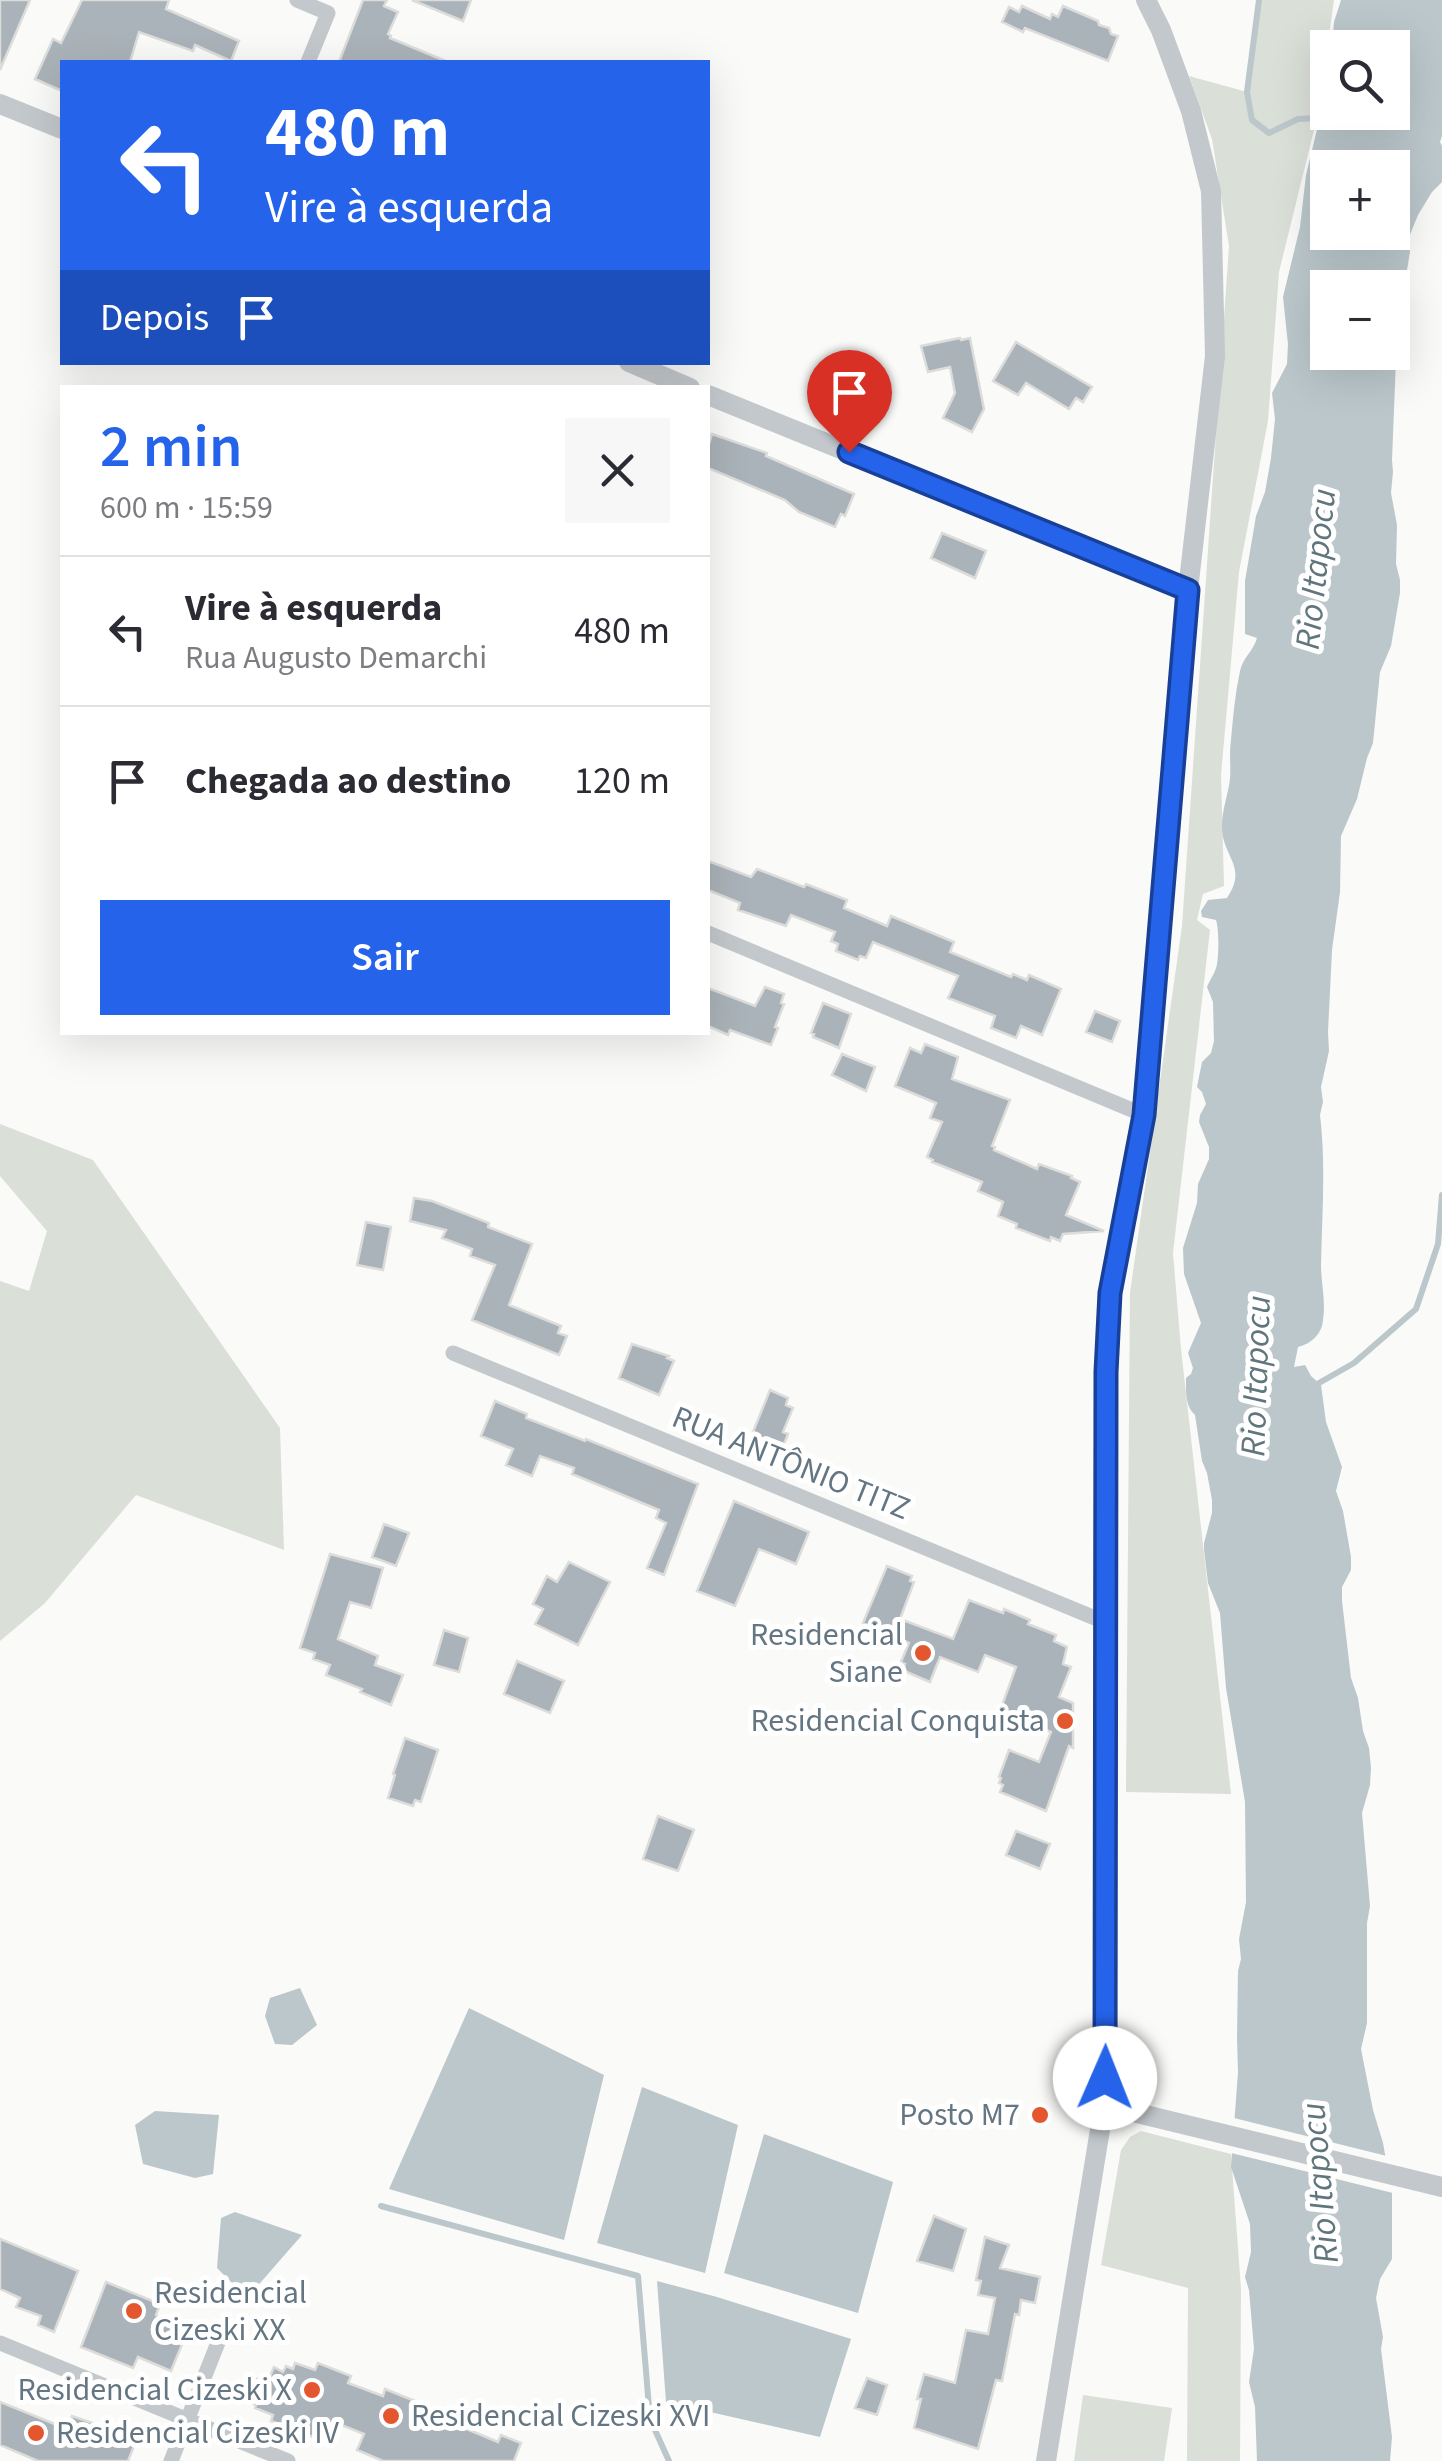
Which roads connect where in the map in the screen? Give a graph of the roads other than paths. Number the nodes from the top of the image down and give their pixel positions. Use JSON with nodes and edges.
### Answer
{"nodes":[{"id":1,"x":297,"y":0,"type":"edge"},
{"id":2,"x":1146,"y":0,"type":"edge"},
{"id":3,"x":309,"y":60,"type":"edge"},
{"id":4,"x":0,"y":104,"type":"edge"},
{"id":5,"x":60,"y":128,"type":"edge"},
{"id":6,"x":637,"y":365,"type":"edge"},
{"id":7,"x":683,"y":385,"type":"edge"},
{"id":8,"x":710,"y":396,"type":"edge"},
{"id":9,"x":1188,"y":590,"type":"junction"},
{"id":10,"x":710,"y":935,"type":"edge"},
{"id":11,"x":1144,"y":1115,"type":"junction"},
{"id":12,"x":453,"y":1353,"type":"dead end"},
{"id":13,"x":1107,"y":1623,"type":"junction"},
{"id":14,"x":1104,"y":2105,"type":"junction"},
{"id":15,"x":1442,"y":2188,"type":"edge"},
{"id":16,"x":222,"y":2335,"type":"dead end"},
{"id":17,"x":0,"y":2343,"type":"edge"},
{"id":18,"x":187,"y":2419,"type":"junction"},
{"id":19,"x":172,"y":2461,"type":"edge"},
{"id":20,"x":288,"y":2461,"type":"edge"},
{"id":21,"x":1046,"y":2461,"type":"edge"}],
"edges":[{"from":1,"to":3,"type":"street"},
{"from":2,"to":9,"type":"street"},
{"from":4,"to":5,"type":"street"},
{"from":6,"to":7,"type":"street"},
{"from":8,"to":9,"type":"street"},
{"from":9,"to":11,"type":"street"},
{"from":10,"to":11,"type":"street"},
{"from":11,"to":13,"type":"street"},
{"from":12,"to":13,"type":"street","name":"RUA ANTÔNIO TITZ"},
{"from":13,"to":14,"type":"street"},
{"from":14,"to":15,"type":"street"},
{"from":14,"to":21,"type":"street"},
{"from":16,"to":18,"type":"street"},
{"from":17,"to":18,"type":"street"},
{"from":18,"to":19,"type":"street"},
{"from":18,"to":20,"type":"street"}]}
